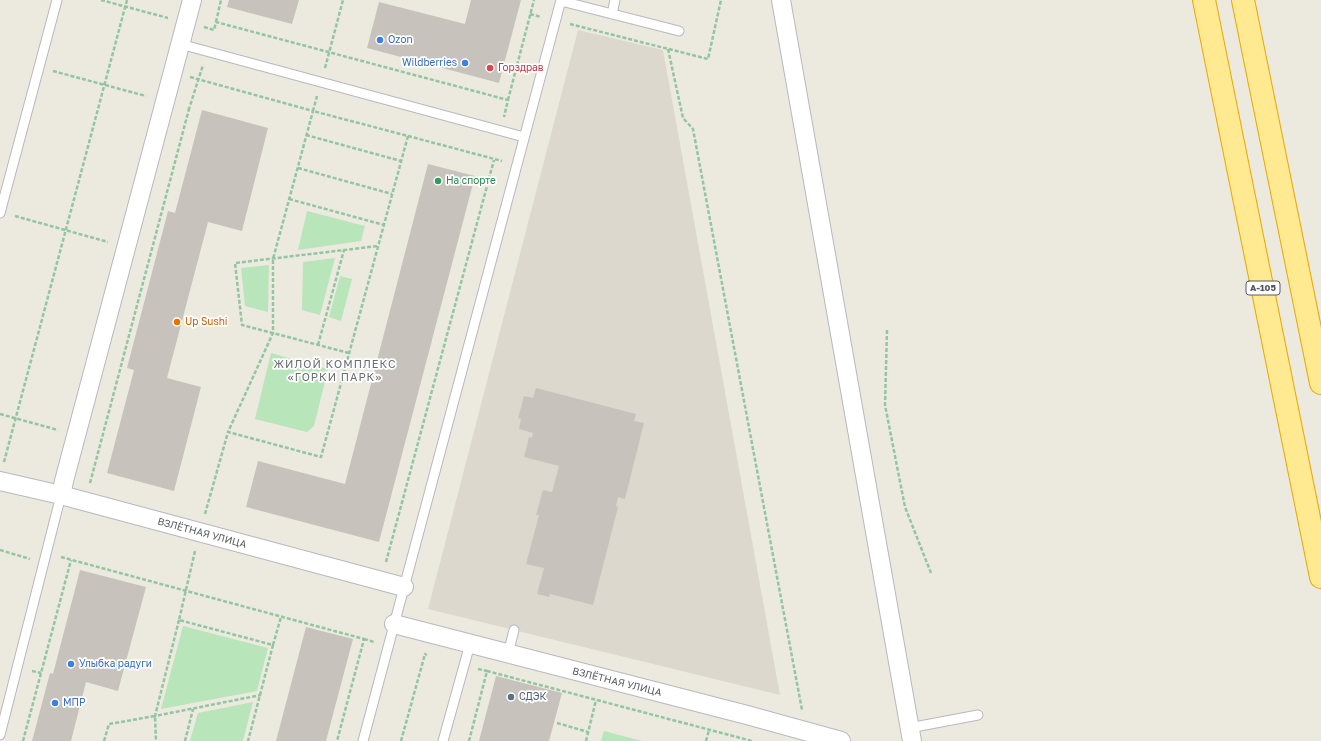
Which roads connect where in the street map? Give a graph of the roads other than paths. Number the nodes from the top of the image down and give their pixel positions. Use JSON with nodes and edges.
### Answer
{"nodes":[{"id":1,"x":57,"y":0,"type":"edge"},
{"id":2,"x":192,"y":0,"type":"edge"},
{"id":3,"x":561,"y":0,"type":"edge"},
{"id":4,"x":615,"y":0,"type":"edge"},
{"id":5,"x":781,"y":0,"type":"edge"},
{"id":6,"x":1204,"y":0,"type":"edge"},
{"id":7,"x":1243,"y":0,"type":"edge"},
{"id":8,"x":612,"y":14,"type":"junction"},
{"id":9,"x":679,"y":31,"type":"dead end"},
{"id":10,"x":180,"y":44,"type":"junction"},
{"id":11,"x":524,"y":137,"type":"junction"},
{"id":12,"x":0,"y":213,"type":"edge"},
{"id":13,"x":1321,"y":383,"type":"edge"},
{"id":14,"x":2,"y":473,"type":"edge"},
{"id":15,"x":62,"y":488,"type":"junction"},
{"id":16,"x":1321,"y":577,"type":"edge"},
{"id":17,"x":404,"y":587,"type":"junction"},
{"id":18,"x":394,"y":624,"type":"junction"},
{"id":19,"x":514,"y":630,"type":"dead end"},
{"id":20,"x":470,"y":644,"type":"junction"},
{"id":21,"x":508,"y":654,"type":"junction"},
{"id":22,"x":978,"y":715,"type":"dead end"},
{"id":23,"x":910,"y":734,"type":"edge"},
{"id":24,"x":0,"y":735,"type":"edge"},
{"id":25,"x":363,"y":741,"type":"edge"},
{"id":26,"x":442,"y":741,"type":"edge"},
{"id":27,"x":841,"y":741,"type":"edge"}],
"edges":[{"from":1,"to":12,"type":"lane"},
{"from":2,"to":10,"type":"street"},
{"from":3,"to":8,"type":"lane"},
{"from":3,"to":11,"type":"lane"},
{"from":4,"to":8,"type":"lane"},
{"from":5,"to":23,"type":"street"},
{"from":6,"to":16,"type":"highway","number":"А-105"},
{"from":7,"to":13,"type":"highway"},
{"from":8,"to":9,"type":"lane"},
{"from":10,"to":11,"type":"lane"},
{"from":10,"to":15,"type":"street"},
{"from":11,"to":17,"type":"lane"},
{"from":14,"to":15,"type":"street","name":"ВЗЛЁТНАЯ УЛИЦА"},
{"from":15,"to":17,"type":"street","name":"ВЗЛЁТНАЯ УЛИЦА"},
{"from":15,"to":24,"type":"lane"},
{"from":17,"to":18,"type":"lane"},
{"from":18,"to":20,"type":"street","name":"ВЗЛЁТНАЯ УЛИЦА"},
{"from":18,"to":25,"type":"lane"},
{"from":19,"to":21,"type":"lane"},
{"from":20,"to":21,"type":"street","name":"ВЗЛЁТНАЯ УЛИЦА"},
{"from":20,"to":26,"type":"lane"},
{"from":21,"to":27,"type":"street","name":"ВЗЛЁТНАЯ УЛИЦА"},
{"from":22,"to":23,"type":"lane"}]}
